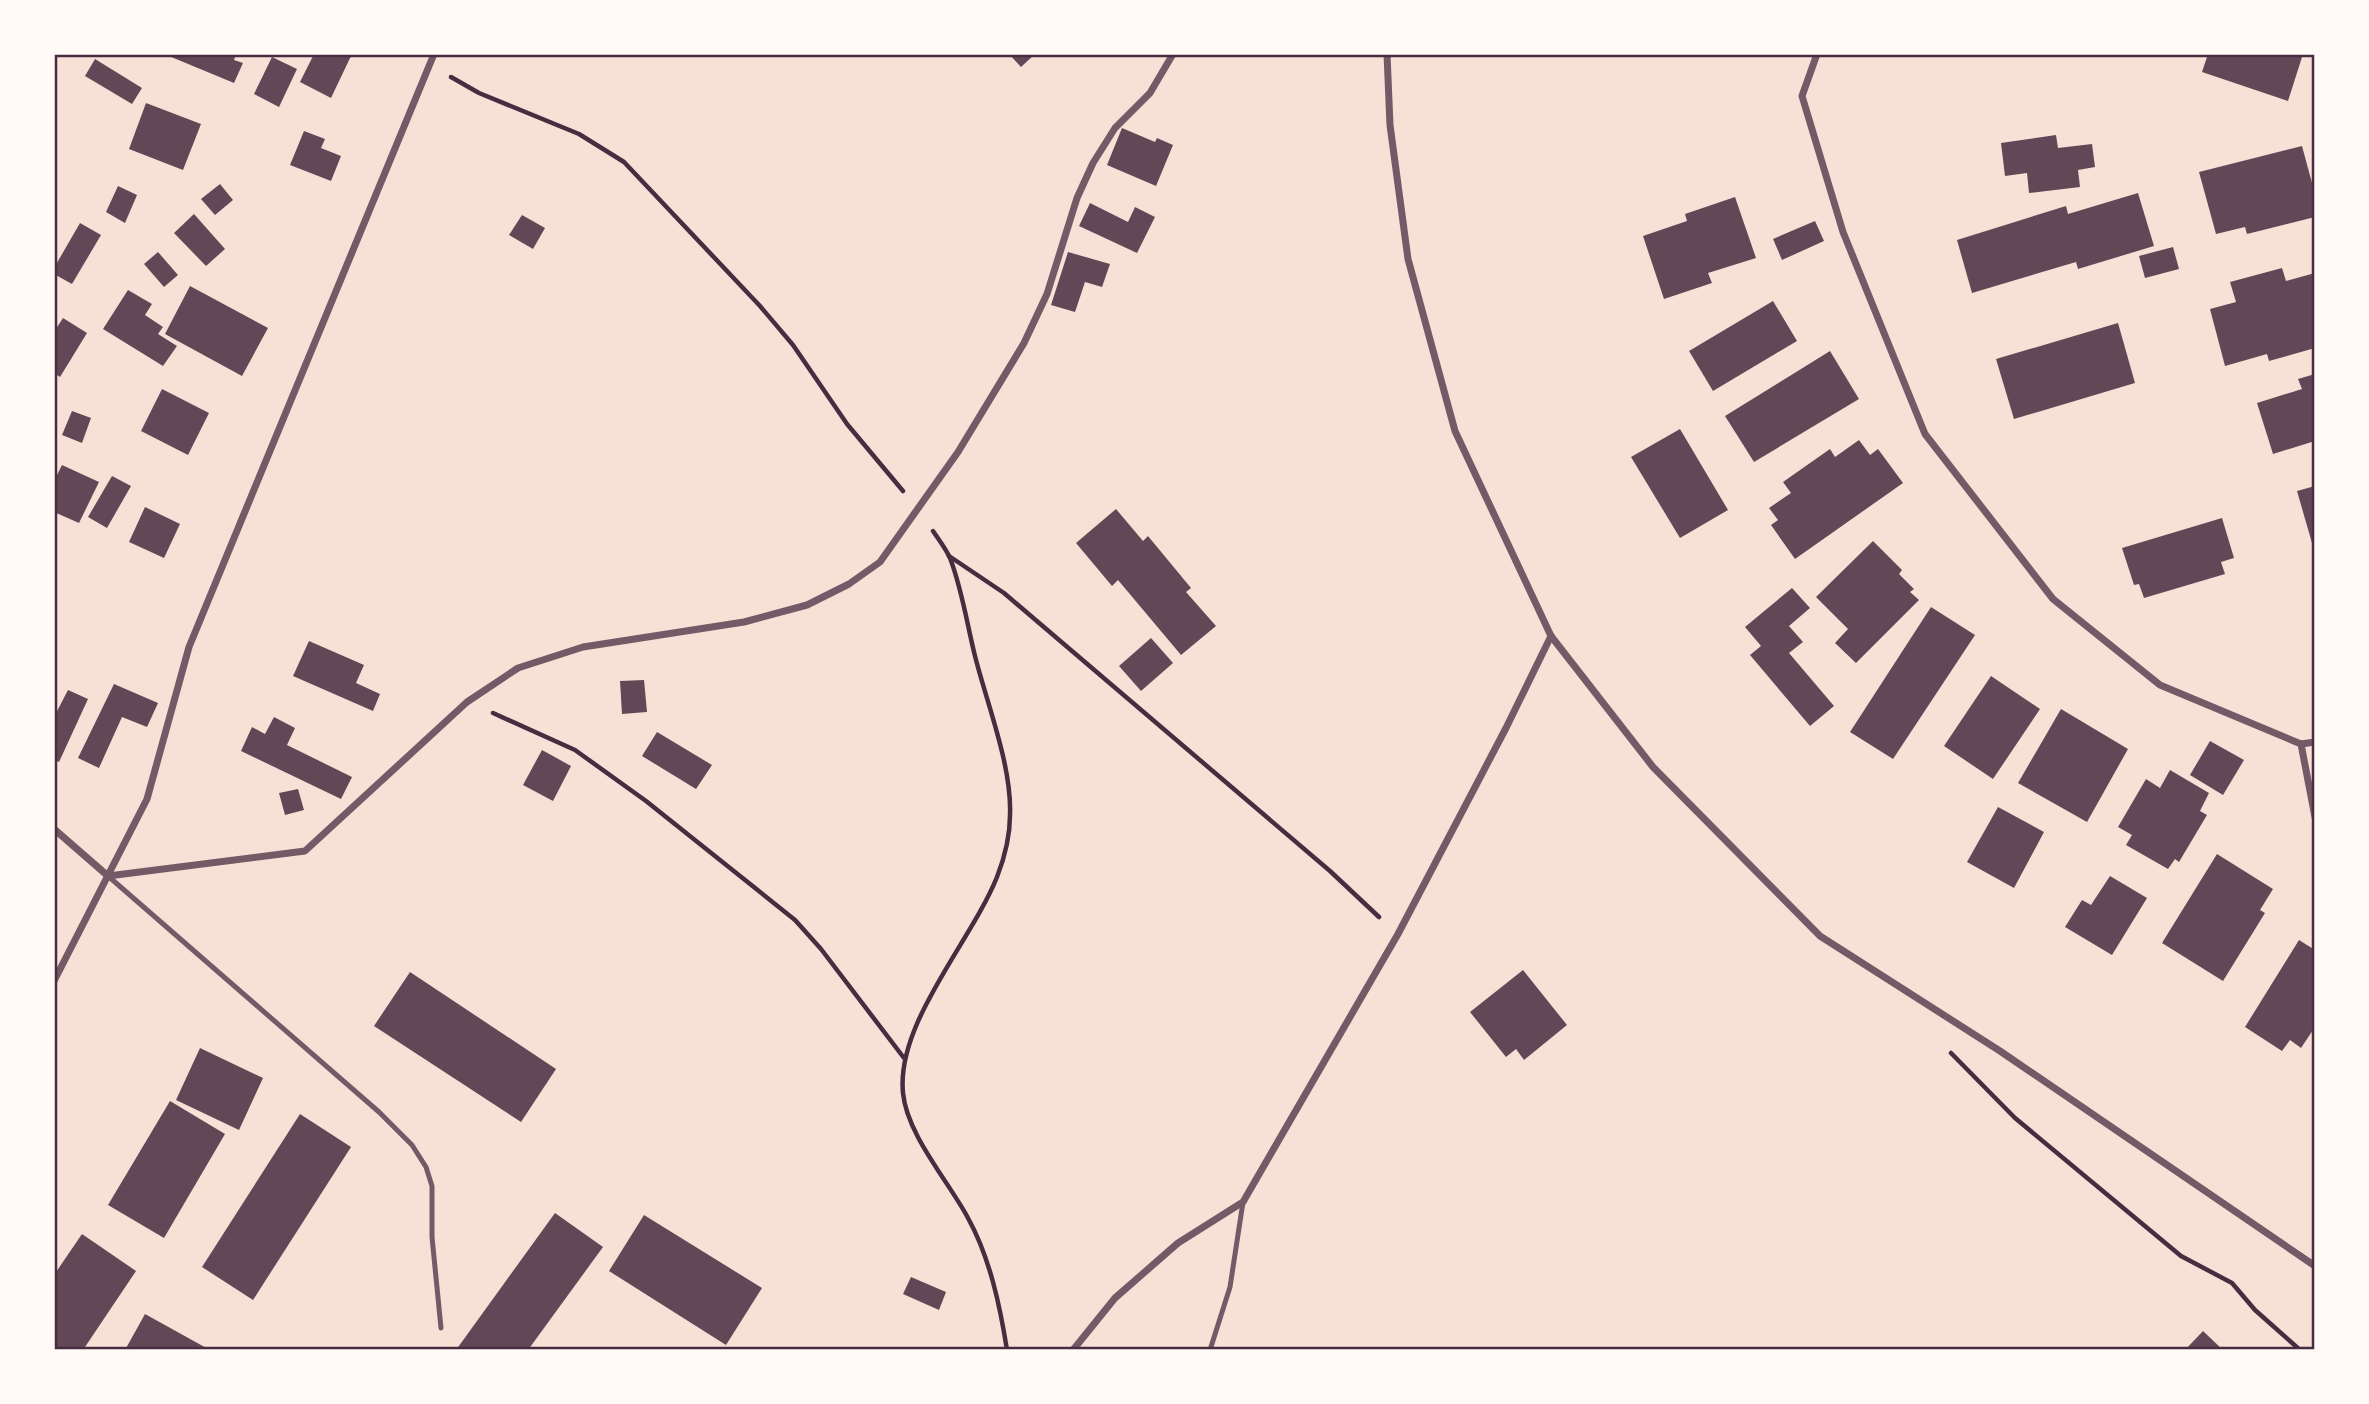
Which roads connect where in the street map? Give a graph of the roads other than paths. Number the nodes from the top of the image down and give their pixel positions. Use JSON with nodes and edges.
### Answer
{"nodes":[{"id":1,"x":434,"y":54,"type":"edge"},
{"id":2,"x":1173,"y":54,"type":"edge"},
{"id":3,"x":1387,"y":54,"type":"edge"},
{"id":4,"x":1817,"y":54,"type":"edge"},
{"id":5,"x":1551,"y":636,"type":"junction"},
{"id":6,"x":2315,"y":742,"type":"edge"},
{"id":7,"x":2301,"y":744,"type":"junction"},
{"id":8,"x":2315,"y":817,"type":"edge"},
{"id":9,"x":54,"y":829,"type":"edge"},
{"id":10,"x":108,"y":876,"type":"junction"},
{"id":11,"x":54,"y":981,"type":"edge"},
{"id":12,"x":1243,"y":1202,"type":"junction"},
{"id":13,"x":2315,"y":1266,"type":"edge"},
{"id":14,"x":441,"y":1328,"type":"dead end"},
{"id":15,"x":1073,"y":1350,"type":"edge"},
{"id":16,"x":1210,"y":1350,"type":"edge"}],
"edges":[{"from":1,"to":10,"type":"street"},
{"from":2,"to":10,"type":"street"},
{"from":3,"to":5,"type":"street"},
{"from":4,"to":7,"type":"street"},
{"from":5,"to":12,"type":"street"},
{"from":5,"to":13,"type":"street"},
{"from":6,"to":7,"type":"street"},
{"from":7,"to":8,"type":"street"},
{"from":9,"to":10,"type":"street"},
{"from":10,"to":11,"type":"street"},
{"from":10,"to":14,"type":"lane"},
{"from":12,"to":15,"type":"street"},
{"from":12,"to":16,"type":"lane"}]}
